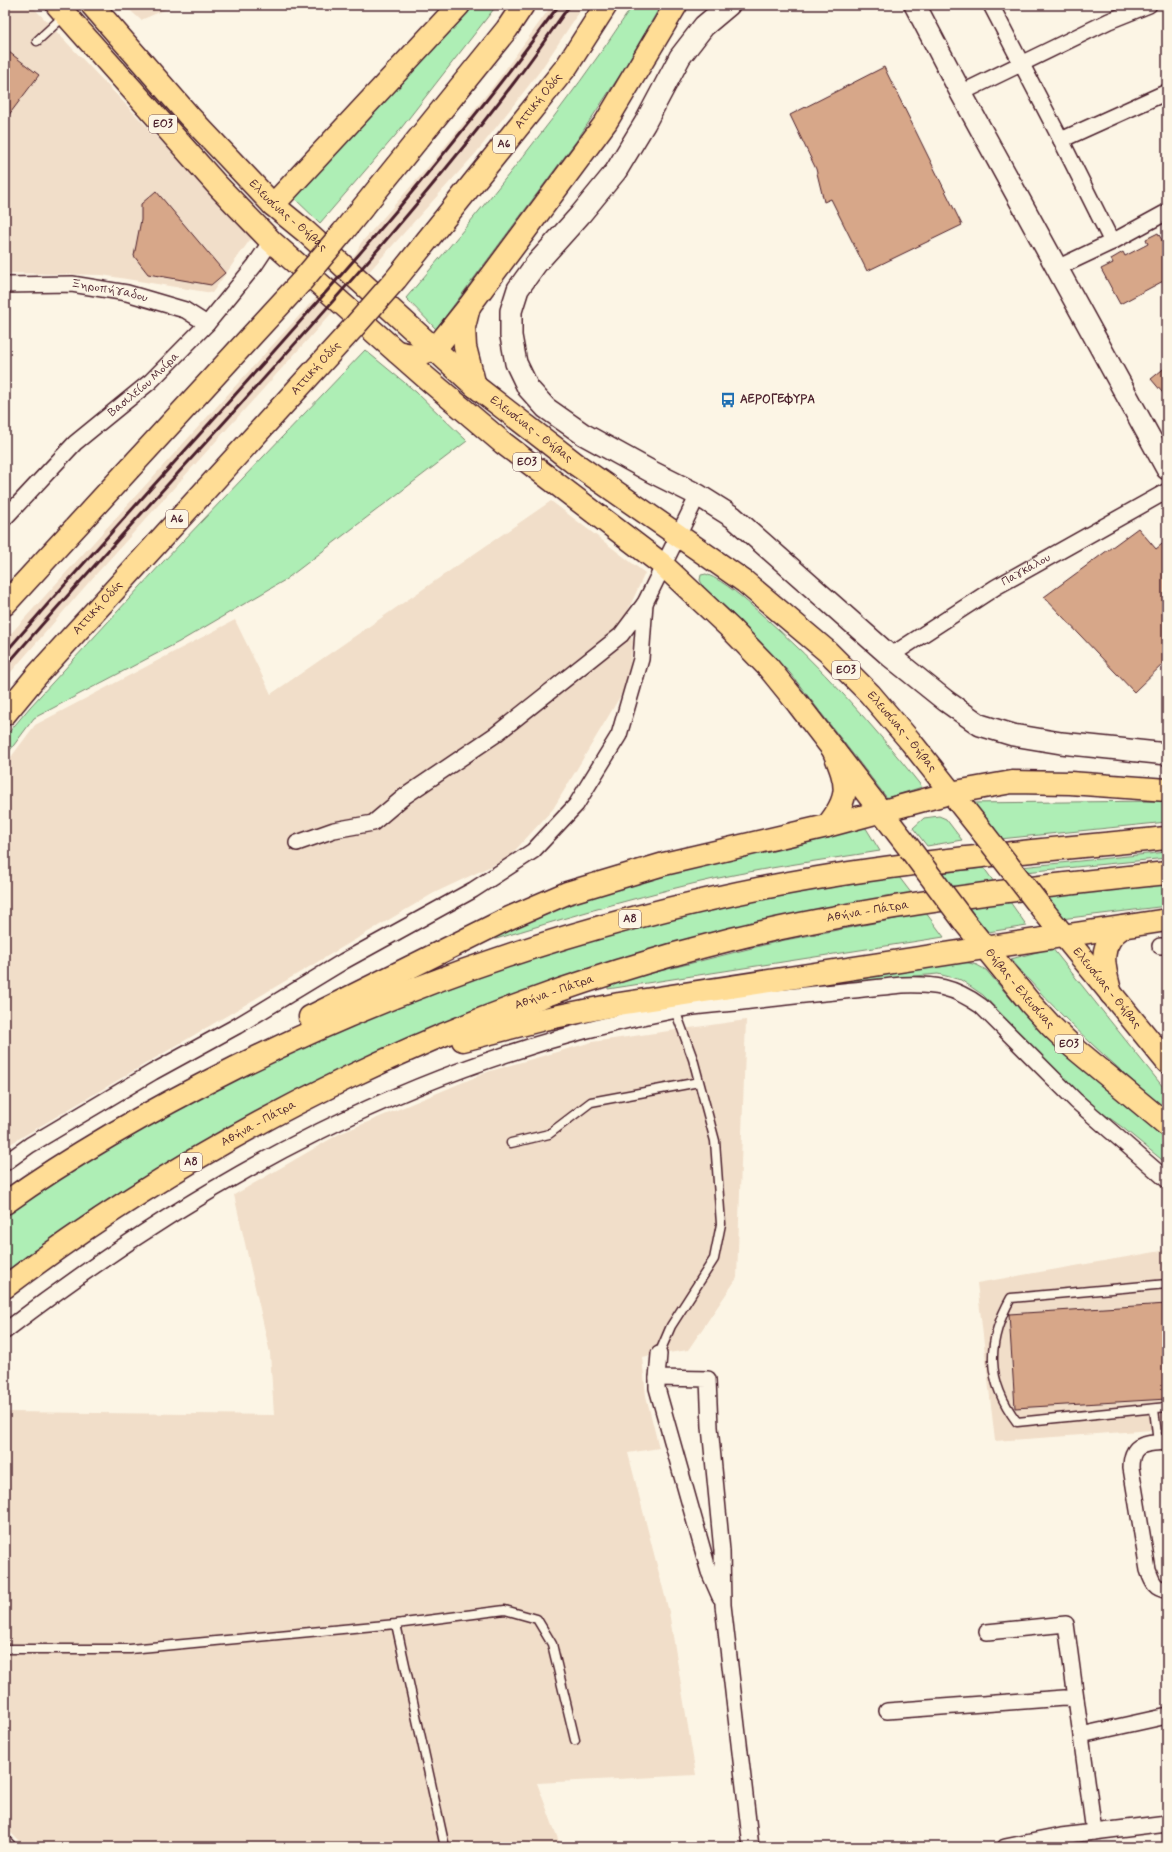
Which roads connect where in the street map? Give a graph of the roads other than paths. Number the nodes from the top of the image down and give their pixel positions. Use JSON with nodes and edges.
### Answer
{"nodes":[{"id":1,"x":92,"y":5,"type":"edge"},
{"id":2,"x":459,"y":5,"type":"edge"},
{"id":3,"x":523,"y":5,"type":"edge"},
{"id":4,"x":606,"y":5,"type":"edge"},
{"id":5,"x":676,"y":5,"type":"edge"},
{"id":6,"x":729,"y":5,"type":"edge"},
{"id":7,"x":915,"y":5,"type":"edge"},
{"id":8,"x":991,"y":5,"type":"edge"},
{"id":9,"x":1149,"y":5,"type":"edge"},
{"id":10,"x":62,"y":10,"type":"edge"},
{"id":11,"x":37,"y":41,"type":"dead end"},
{"id":12,"x":1022,"y":63,"type":"junction"},
{"id":13,"x":1167,"y":92,"type":"edge"},
{"id":14,"x":960,"y":93,"type":"junction"},
{"id":15,"x":1061,"y":140,"type":"junction"},
{"id":16,"x":273,"y":205,"type":"junction"},
{"id":17,"x":1167,"y":212,"type":"edge"},
{"id":18,"x":271,"y":241,"type":"junction"},
{"id":19,"x":1112,"y":242,"type":"junction"},
{"id":20,"x":1057,"y":268,"type":"junction"},
{"id":21,"x":5,"y":285,"type":"edge"},
{"id":22,"x":470,"y":305,"type":"junction"},
{"id":23,"x":207,"y":324,"type":"junction"},
{"id":24,"x":435,"y":349,"type":"junction"},
{"id":25,"x":397,"y":352,"type":"junction"},
{"id":26,"x":475,"y":386,"type":"junction"},
{"id":27,"x":1167,"y":469,"type":"edge"},
{"id":28,"x":1167,"y":491,"type":"edge"},
{"id":29,"x":698,"y":495,"type":"junction"},
{"id":30,"x":5,"y":518,"type":"edge"},
{"id":31,"x":678,"y":535,"type":"junction"},
{"id":32,"x":663,"y":566,"type":"junction"},
{"id":33,"x":645,"y":603,"type":"junction"},
{"id":34,"x":5,"y":604,"type":"edge"},
{"id":35,"x":890,"y":656,"type":"junction"},
{"id":36,"x":5,"y":714,"type":"edge"},
{"id":37,"x":833,"y":749,"type":"junction"},
{"id":38,"x":1167,"y":754,"type":"edge"},
{"id":39,"x":1167,"y":790,"type":"edge"},
{"id":40,"x":950,"y":793,"type":"junction"},
{"id":41,"x":881,"y":812,"type":"junction"},
{"id":42,"x":827,"y":826,"type":"junction"},
{"id":43,"x":1167,"y":838,"type":"edge"},
{"id":44,"x":297,"y":843,"type":"dead end"},
{"id":45,"x":1167,"y":873,"type":"edge"},
{"id":46,"x":1167,"y":920,"type":"edge"},
{"id":47,"x":1123,"y":927,"type":"junction"},
{"id":48,"x":1062,"y":935,"type":"junction"},
{"id":49,"x":985,"y":948,"type":"junction"},
{"id":50,"x":1111,"y":994,"type":"junction"},
{"id":51,"x":675,"y":1010,"type":"junction"},
{"id":52,"x":391,"y":1059,"type":"junction"},
{"id":53,"x":1167,"y":1062,"type":"edge"},
{"id":54,"x":699,"y":1082,"type":"junction"},
{"id":55,"x":128,"y":1124,"type":"junction"},
{"id":56,"x":1167,"y":1125,"type":"edge"},
{"id":57,"x":511,"y":1143,"type":"dead end"},
{"id":58,"x":5,"y":1163,"type":"edge"},
{"id":59,"x":1167,"y":1180,"type":"edge"},
{"id":60,"x":5,"y":1203,"type":"edge"},
{"id":61,"x":1167,"y":1284,"type":"edge"},
{"id":62,"x":5,"y":1287,"type":"edge"},
{"id":63,"x":5,"y":1331,"type":"edge"},
{"id":64,"x":659,"y":1354,"type":"joint"},
{"id":65,"x":656,"y":1378,"type":"junction"},
{"id":66,"x":1154,"y":1408,"type":"junction"},
{"id":67,"x":1167,"y":1408,"type":"edge"},
{"id":68,"x":1162,"y":1442,"type":"edge"},
{"id":69,"x":1167,"y":1590,"type":"edge"},
{"id":70,"x":723,"y":1605,"type":"junction"},
{"id":71,"x":396,"y":1624,"type":"junction"},
{"id":72,"x":988,"y":1632,"type":"dead end"},
{"id":73,"x":5,"y":1649,"type":"edge"},
{"id":74,"x":1076,"y":1699,"type":"junction"},
{"id":75,"x":887,"y":1712,"type":"dead end"},
{"id":76,"x":1167,"y":1716,"type":"edge"},
{"id":77,"x":1081,"y":1735,"type":"junction"},
{"id":78,"x":575,"y":1740,"type":"dead end"},
{"id":79,"x":1167,"y":1823,"type":"edge"},
{"id":80,"x":1094,"y":1832,"type":"junction"},
{"id":81,"x":5,"y":1844,"type":"edge"},
{"id":82,"x":8,"y":1847,"type":"edge"},
{"id":83,"x":445,"y":1847,"type":"edge"},
{"id":84,"x":751,"y":1847,"type":"edge"},
{"id":85,"x":1005,"y":1847,"type":"edge"}],
"edges":[{"from":1,"to":16,"type":"main road","name":"Ελευσίνας - Θήβας","number":"ΕΟ3"},
{"from":2,"to":16,"type":"main road"},
{"from":3,"to":34,"type":"main road","bridge":true},
{"from":4,"to":36,"type":"main road","name":"Αττική Οδός","number":"Α6","bridge":true},
{"from":5,"to":22,"type":"main road"},
{"from":6,"to":29,"type":"street"},
{"from":7,"to":14,"type":"street"},
{"from":8,"to":12,"type":"street"},
{"from":9,"to":12,"type":"street"},
{"from":10,"to":11,"type":"lane"},
{"from":10,"to":18,"type":"main road","number":"ΕΟ3"},
{"from":12,"to":14,"type":"street"},
{"from":12,"to":15,"type":"street"},
{"from":13,"to":15,"type":"street"},
{"from":14,"to":20,"type":"street"},
{"from":15,"to":19,"type":"street"},
{"from":16,"to":18,"type":"main road"},
{"from":16,"to":24,"type":"main road","name":"Ελευσίνας - Θήβας","number":"ΕΟ3"},
{"from":17,"to":19,"type":"street"},
{"from":18,"to":23,"type":"street","name":"Βασιλείου Μοίρα"},
{"from":18,"to":25,"type":"main road","number":"ΕΟ3"},
{"from":19,"to":20,"type":"street"},
{"from":20,"to":27,"type":"street"},
{"from":21,"to":23,"type":"street","name":"Ξηροπήγαδου"},
{"from":22,"to":24,"type":"main road"},
{"from":22,"to":26,"type":"main road"},
{"from":23,"to":30,"type":"street","name":"Βασιλείου Μοίρα"},
{"from":24,"to":25,"type":"main road"},
{"from":24,"to":26,"type":"main road","name":"Ελευσίνας - Θήβας","number":"ΕΟ3"},
{"from":25,"to":32,"type":"main road","number":"ΕΟ3"},
{"from":26,"to":31,"type":"main road","name":"Ελευσίνας - Θήβας","number":"ΕΟ3"},
{"from":28,"to":35,"type":"street","name":"Παγκάλου"},
{"from":29,"to":31,"type":"street"},
{"from":29,"to":35,"type":"street"},
{"from":31,"to":32,"type":"street"},
{"from":31,"to":40,"type":"main road","name":"Ελευσίνας - Θήβας","number":"ΕΟ3"},
{"from":32,"to":33,"type":"street"},
{"from":32,"to":37,"type":"main road","number":"ΕΟ3"},
{"from":33,"to":44,"type":"street"},
{"from":33,"to":58,"type":"street"},
{"from":35,"to":38,"type":"street"},
{"from":37,"to":41,"type":"main road","number":"ΕΟ3"},
{"from":37,"to":42,"type":"main road"},
{"from":39,"to":40,"type":"main road"},
{"from":40,"to":41,"type":"main road"},
{"from":40,"to":48,"type":"main road","name":"Ελευσίνας - Θήβας","number":"ΕΟ3","bridge":true},
{"from":41,"to":42,"type":"main road"},
{"from":41,"to":49,"type":"main road","name":"Θήβας - Ελευσίνας","number":"ΕΟ3","bridge":true},
{"from":42,"to":55,"type":"main road"},
{"from":43,"to":55,"type":"main road","number":"Α8"},
{"from":45,"to":52,"type":"main road","name":"Αθήνα - Πάτρα","number":"Α8"},
{"from":46,"to":47,"type":"main road"},
{"from":47,"to":48,"type":"main road"},
{"from":47,"to":50,"type":"main road"},
{"from":48,"to":49,"type":"main road"},
{"from":48,"to":50,"type":"main road","name":"Ελευσίνας - Θήβας","number":"ΕΟ3"},
{"from":49,"to":52,"type":"main road"},
{"from":49,"to":56,"type":"main road","name":"Θήβας - Ελευσίνας","number":"ΕΟ3"},
{"from":50,"to":53,"type":"main road","name":"Ελευσίνας - Θήβας","number":"ΕΟ3"},
{"from":51,"to":54,"type":"lane"},
{"from":51,"to":59,"type":"street"},
{"from":51,"to":63,"type":"street"},
{"from":52,"to":62,"type":"main road","name":"Αθήνα - Πάτρα","number":"Α8"},
{"from":54,"to":57,"type":"lane"},
{"from":54,"to":64,"type":"lane"},
{"from":55,"to":60,"type":"main road","number":"Α8"},
{"from":61,"to":66,"type":"lane"},
{"from":64,"to":65,"type":"street"},
{"from":65,"to":70,"type":"street"},
{"from":65,"to":70,"type":"street"},
{"from":66,"to":67,"type":"lane"},
{"from":66,"to":68,"type":"lane"},
{"from":68,"to":69,"type":"street"},
{"from":70,"to":84,"type":"street"},
{"from":71,"to":73,"type":"lane"},
{"from":71,"to":78,"type":"lane"},
{"from":71,"to":83,"type":"lane"},
{"from":72,"to":74,"type":"street"},
{"from":74,"to":75,"type":"street"},
{"from":74,"to":77,"type":"street"},
{"from":76,"to":77,"type":"street"},
{"from":77,"to":80,"type":"street"},
{"from":79,"to":80,"type":"street"},
{"from":80,"to":85,"type":"street"},
{"from":81,"to":82,"type":"street"}]}
